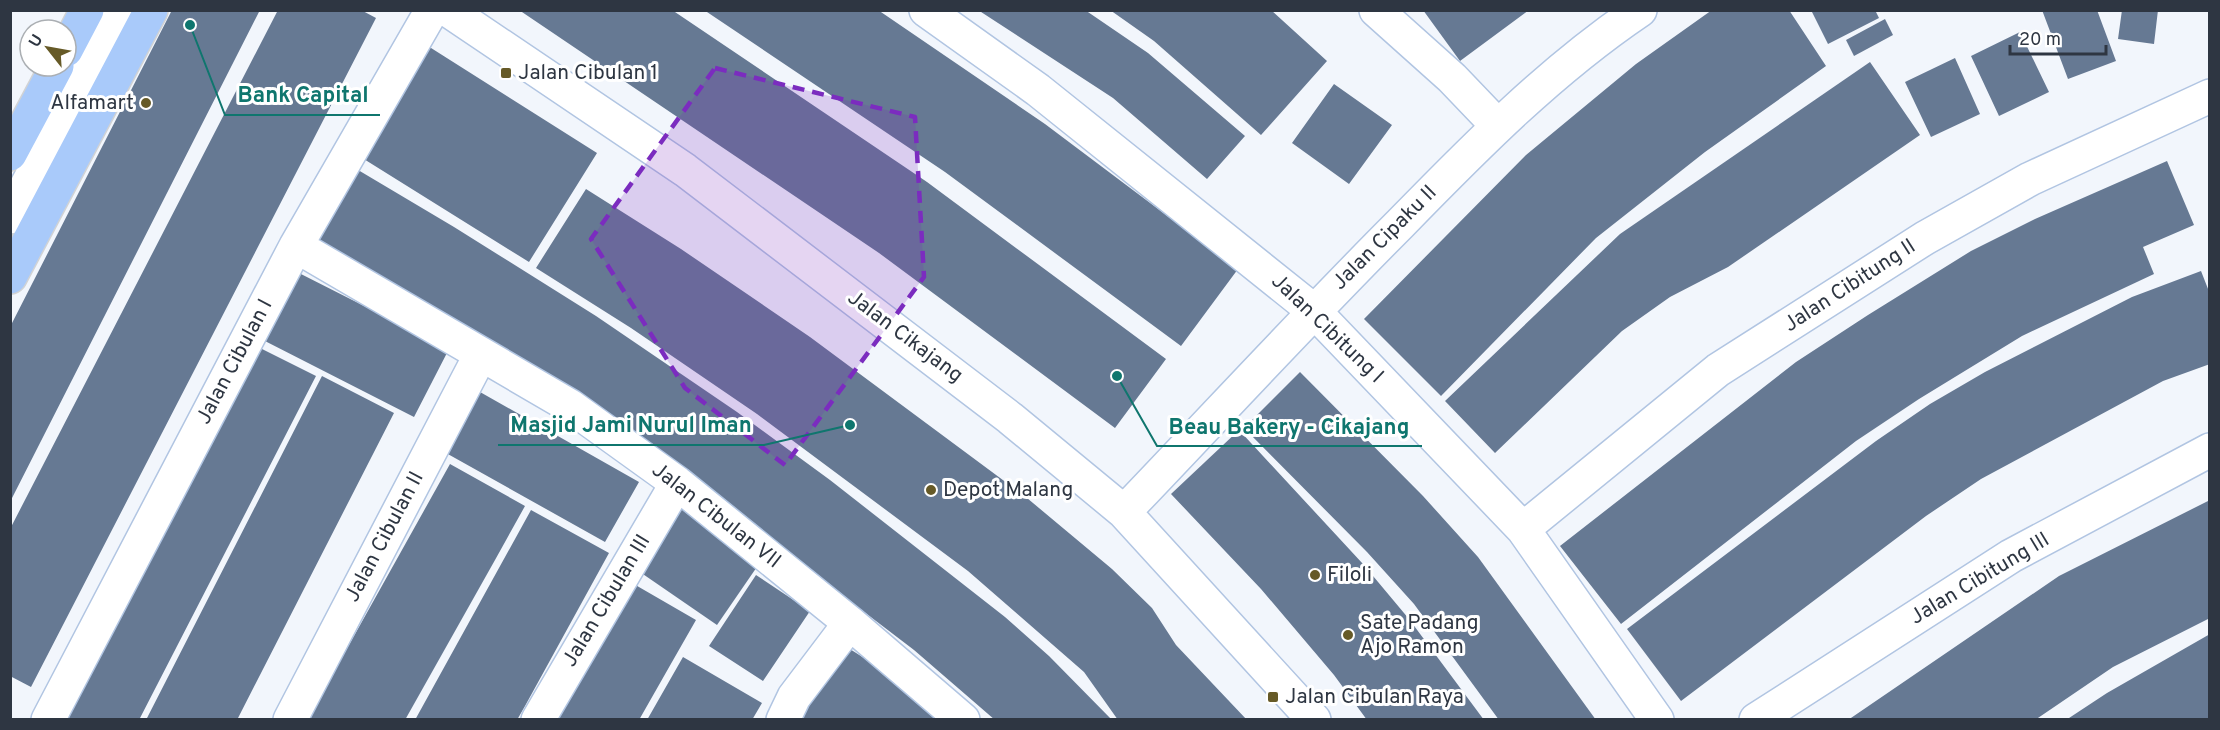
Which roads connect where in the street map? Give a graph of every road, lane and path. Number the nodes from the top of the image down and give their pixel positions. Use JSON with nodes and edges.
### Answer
{"nodes":[{"id":1,"x":87,"y":10,"type":"edge"},
{"id":2,"x":120,"y":10,"type":"edge"},
{"id":3,"x":151,"y":10,"type":"edge"},
{"id":4,"x":432,"y":10,"type":"edge"},
{"id":5,"x":448,"y":10,"type":"edge"},
{"id":6,"x":926,"y":10,"type":"edge"},
{"id":7,"x":1376,"y":10,"type":"edge"},
{"id":8,"x":1640,"y":10,"type":"edge"},
{"id":9,"x":78,"y":27,"type":"edge"},
{"id":10,"x":51,"y":78,"type":"edge"},
{"id":11,"x":2210,"y":96,"type":"edge"},
{"id":12,"x":1497,"y":125,"type":"junction"},
{"id":13,"x":10,"y":154,"type":"edge"},
{"id":14,"x":10,"y":217,"type":"edge"},
{"id":15,"x":296,"y":246,"type":"junction"},
{"id":16,"x":10,"y":278,"type":"edge"},
{"id":17,"x":1314,"y":311,"type":"junction"},
{"id":18,"x":481,"y":354,"type":"junction"},
{"id":19,"x":2210,"y":450,"type":"edge"},
{"id":20,"x":677,"y":483,"type":"junction"},
{"id":21,"x":1124,"y":512,"type":"junction"},
{"id":22,"x":1523,"y":529,"type":"junction"},
{"id":23,"x":850,"y":623,"type":"junction"},
{"id":24,"x":48,"y":720,"type":"edge"},
{"id":25,"x":290,"y":720,"type":"edge"},
{"id":26,"x":538,"y":720,"type":"edge"},
{"id":27,"x":783,"y":720,"type":"edge"},
{"id":28,"x":963,"y":720,"type":"edge"},
{"id":29,"x":1314,"y":720,"type":"edge"},
{"id":30,"x":1657,"y":720,"type":"edge"},
{"id":31,"x":1756,"y":720,"type":"edge"}],
"edges":[{"from":1,"to":9,"type":"main road"},
{"from":2,"to":14,"type":"street"},
{"from":3,"to":16,"type":"main road"},
{"from":4,"to":15,"type":"street","name":"Jalan Cibulan I"},
{"from":5,"to":21,"type":"street","name":"Jalan Cikajang"},
{"from":6,"to":17,"type":"street","name":"Jalan Cibitung I"},
{"from":7,"to":12,"type":"street"},
{"from":8,"to":12,"type":"street","name":"Jalan Cipaku II"},
{"from":10,"to":13,"type":"main road"},
{"from":11,"to":22,"type":"street","name":"Jalan Cibitung II"},
{"from":12,"to":17,"type":"street","name":"Jalan Cipaku II"},
{"from":15,"to":18,"type":"street","name":"Jalan Cibulan VII"},
{"from":15,"to":24,"type":"street","name":"Jalan Cibulan I"},
{"from":17,"to":21,"type":"street","name":"Jalan Cipaku II"},
{"from":17,"to":22,"type":"street","name":"Jalan Cibitung I"},
{"from":18,"to":20,"type":"street","name":"Jalan Cibulan VII"},
{"from":18,"to":25,"type":"street","name":"Jalan Cibulan II"},
{"from":19,"to":31,"type":"street","name":"Jalan Cibitung III"},
{"from":20,"to":23,"type":"street","name":"Jalan Cibulan VII"},
{"from":20,"to":26,"type":"street","name":"Jalan Cibulan III"},
{"from":21,"to":29,"type":"street","name":"Jalan Cikajang"},
{"from":22,"to":30,"type":"street","name":"Jalan Cibitung I"},
{"from":23,"to":27,"type":"street"},
{"from":23,"to":28,"type":"street","name":"Jalan Cibulan VII"}]}
